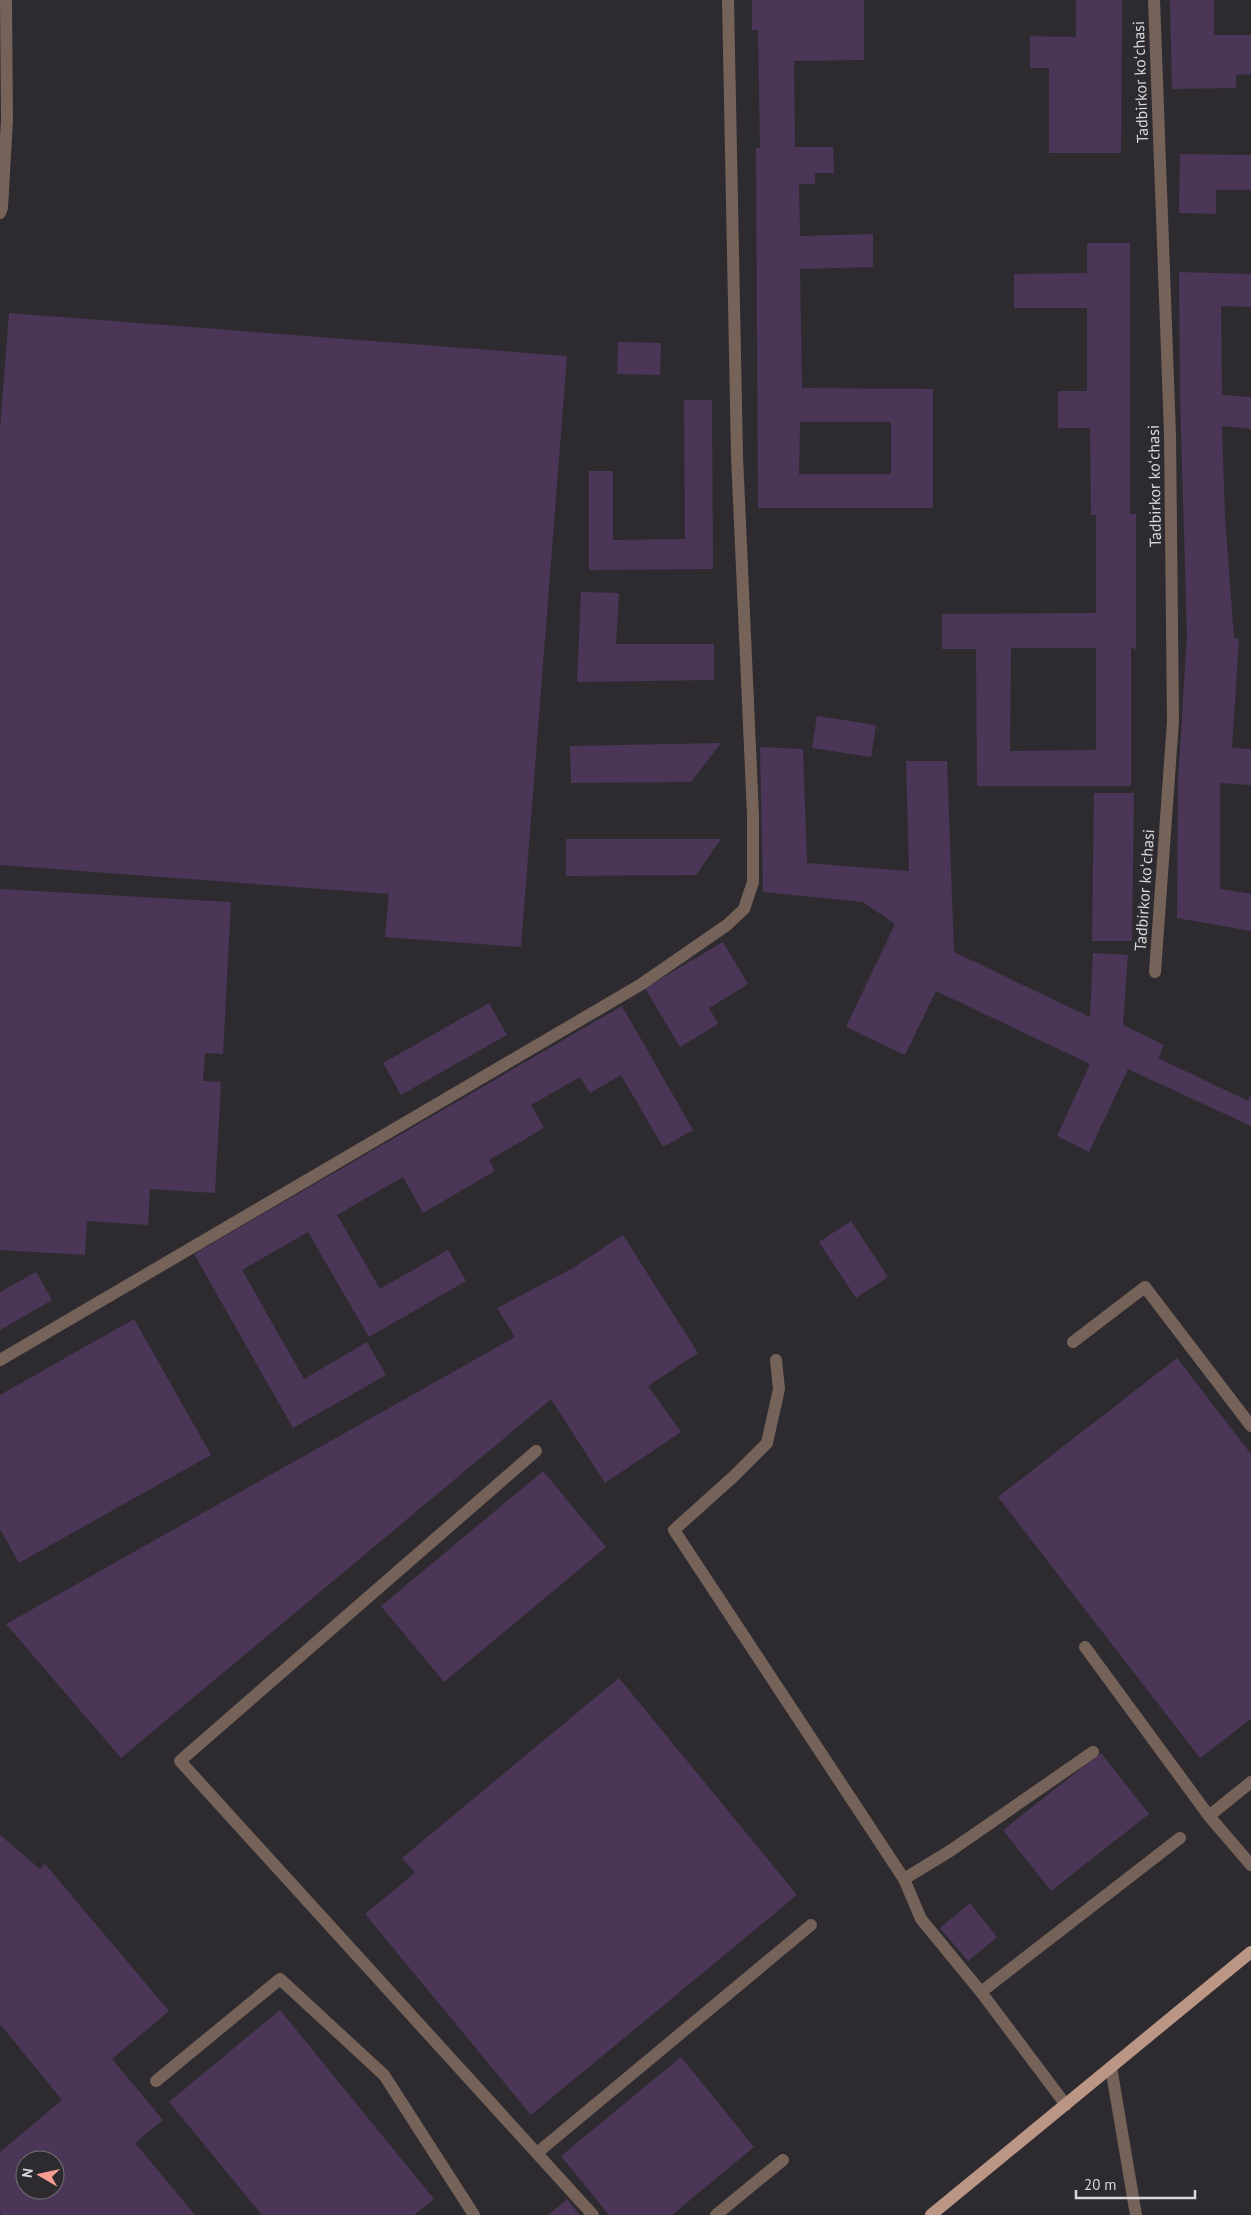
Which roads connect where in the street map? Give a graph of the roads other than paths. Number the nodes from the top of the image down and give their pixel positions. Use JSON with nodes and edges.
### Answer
{"nodes":[{"id":1,"x":6,"y":0,"type":"edge"},
{"id":2,"x":728,"y":0,"type":"edge"},
{"id":3,"x":1154,"y":0,"type":"edge"},
{"id":4,"x":0,"y":213,"type":"edge"},
{"id":5,"x":1154,"y":972,"type":"dead end"},
{"id":6,"x":1073,"y":1342,"type":"dead end"},
{"id":7,"x":0,"y":1360,"type":"edge"},
{"id":8,"x":776,"y":1360,"type":"dead end"},
{"id":9,"x":1251,"y":1426,"type":"edge"},
{"id":10,"x":536,"y":1451,"type":"dead end"},
{"id":11,"x":1085,"y":1647,"type":"dead end"},
{"id":12,"x":1093,"y":1752,"type":"dead end"},
{"id":13,"x":1251,"y":1782,"type":"edge"},
{"id":14,"x":1209,"y":1816,"type":"junction"},
{"id":15,"x":1180,"y":1838,"type":"dead end"},
{"id":16,"x":1251,"y":1864,"type":"edge"},
{"id":17,"x":904,"y":1879,"type":"junction"},
{"id":18,"x":811,"y":1925,"type":"dead end"},
{"id":19,"x":1251,"y":1952,"type":"edge"},
{"id":20,"x":981,"y":1992,"type":"junction"},
{"id":21,"x":1111,"y":2067,"type":"junction"},
{"id":22,"x":156,"y":2082,"type":"dead end"},
{"id":23,"x":1066,"y":2105,"type":"junction"},
{"id":24,"x":538,"y":2153,"type":"junction"},
{"id":25,"x":783,"y":2160,"type":"dead end"},
{"id":26,"x":469,"y":2213,"type":"edge"},
{"id":27,"x":593,"y":2215,"type":"edge"},
{"id":28,"x":716,"y":2215,"type":"edge"},
{"id":29,"x":930,"y":2215,"type":"edge"},
{"id":30,"x":1136,"y":2215,"type":"edge"}],
"edges":[{"from":1,"to":4,"type":"street"},
{"from":2,"to":7,"type":"street"},
{"from":3,"to":5,"type":"street","name":"Tadbirkor koʻchasi"},
{"from":6,"to":9,"type":"street"},
{"from":8,"to":17,"type":"street"},
{"from":10,"to":24,"type":"street"},
{"from":11,"to":14,"type":"street"},
{"from":12,"to":17,"type":"street"},
{"from":13,"to":14,"type":"street"},
{"from":14,"to":16,"type":"street"},
{"from":15,"to":20,"type":"street"},
{"from":17,"to":20,"type":"street"},
{"from":18,"to":24,"type":"street"},
{"from":19,"to":21,"type":"main road"},
{"from":20,"to":23,"type":"street"},
{"from":21,"to":23,"type":"main road"},
{"from":21,"to":30,"type":"street"},
{"from":22,"to":26,"type":"street"},
{"from":23,"to":29,"type":"main road"},
{"from":24,"to":27,"type":"street"},
{"from":25,"to":28,"type":"street"}]}
